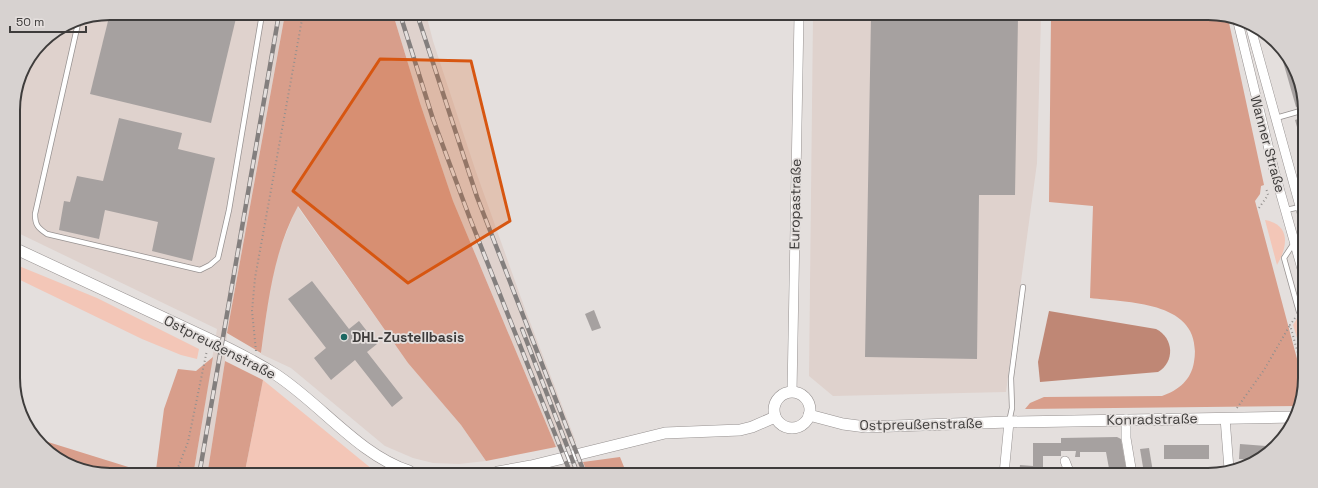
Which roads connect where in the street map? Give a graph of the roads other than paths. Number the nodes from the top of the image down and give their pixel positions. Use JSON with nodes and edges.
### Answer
{"nodes":[{"id":1,"x":261,"y":20,"type":"edge"},
{"id":2,"x":799,"y":20,"type":"edge"},
{"id":3,"x":77,"y":26,"type":"edge"},
{"id":4,"x":1239,"y":26,"type":"edge"},
{"id":5,"x":1252,"y":31,"type":"edge"},
{"id":6,"x":1298,"y":112,"type":"edge"},
{"id":7,"x":1276,"y":118,"type":"junction"},
{"id":8,"x":1298,"y":200,"type":"edge"},
{"id":9,"x":1298,"y":207,"type":"edge"},
{"id":10,"x":1286,"y":210,"type":"junction"},
{"id":11,"x":1295,"y":242,"type":"junction"},
{"id":12,"x":20,"y":251,"type":"edge"},
{"id":13,"x":1298,"y":254,"type":"edge"},
{"id":14,"x":1023,"y":287,"type":"dead end"},
{"id":15,"x":1298,"y":306,"type":"edge"},
{"id":16,"x":792,"y":392,"type":"junction"},
{"id":17,"x":809,"y":415,"type":"junction"},
{"id":18,"x":1289,"y":417,"type":"edge"},
{"id":19,"x":775,"y":418,"type":"junction"},
{"id":20,"x":1225,"y":418,"type":"junction"},
{"id":21,"x":1126,"y":419,"type":"junction"},
{"id":22,"x":1010,"y":422,"type":"junction"},
{"id":23,"x":1065,"y":461,"type":"dead end"},
{"id":24,"x":1229,"y":466,"type":"edge"},
{"id":25,"x":399,"y":468,"type":"edge"},
{"id":26,"x":524,"y":468,"type":"edge"},
{"id":27,"x":1005,"y":468,"type":"edge"},
{"id":28,"x":1068,"y":468,"type":"edge"},
{"id":29,"x":1131,"y":468,"type":"edge"}],
"edges":[{"from":1,"to":3,"type":"lane"},
{"from":2,"to":16,"type":"street","name":"Europastraße"},
{"from":4,"to":10,"type":"street","name":"Wanner Straße"},
{"from":5,"to":7,"type":"street","name":"Wanner Straße"},
{"from":6,"to":7,"type":"lane"},
{"from":7,"to":8,"type":"street","name":"Wanner Straße"},
{"from":9,"to":10,"type":"lane"},
{"from":10,"to":11,"type":"street","name":"Wanner Straße"},
{"from":11,"to":13,"type":"street","name":"Wanner Straße"},
{"from":11,"to":15,"type":"lane"},
{"from":12,"to":25,"type":"street","name":"Ostpreußenstraße"},
{"from":14,"to":22,"type":"lane"},
{"from":16,"to":17,"type":"street"},
{"from":16,"to":19,"type":"street"},
{"from":17,"to":19,"type":"street"},
{"from":17,"to":22,"type":"street","name":"Ostpreußenstraße"},
{"from":18,"to":20,"type":"street","name":"Konradstraße"},
{"from":19,"to":26,"type":"street"},
{"from":20,"to":21,"type":"street","name":"Konradstraße"},
{"from":20,"to":24,"type":"street"},
{"from":21,"to":22,"type":"street","name":"Konradstraße"},
{"from":21,"to":29,"type":"street"},
{"from":22,"to":27,"type":"street"},
{"from":23,"to":28,"type":"street"}]}
